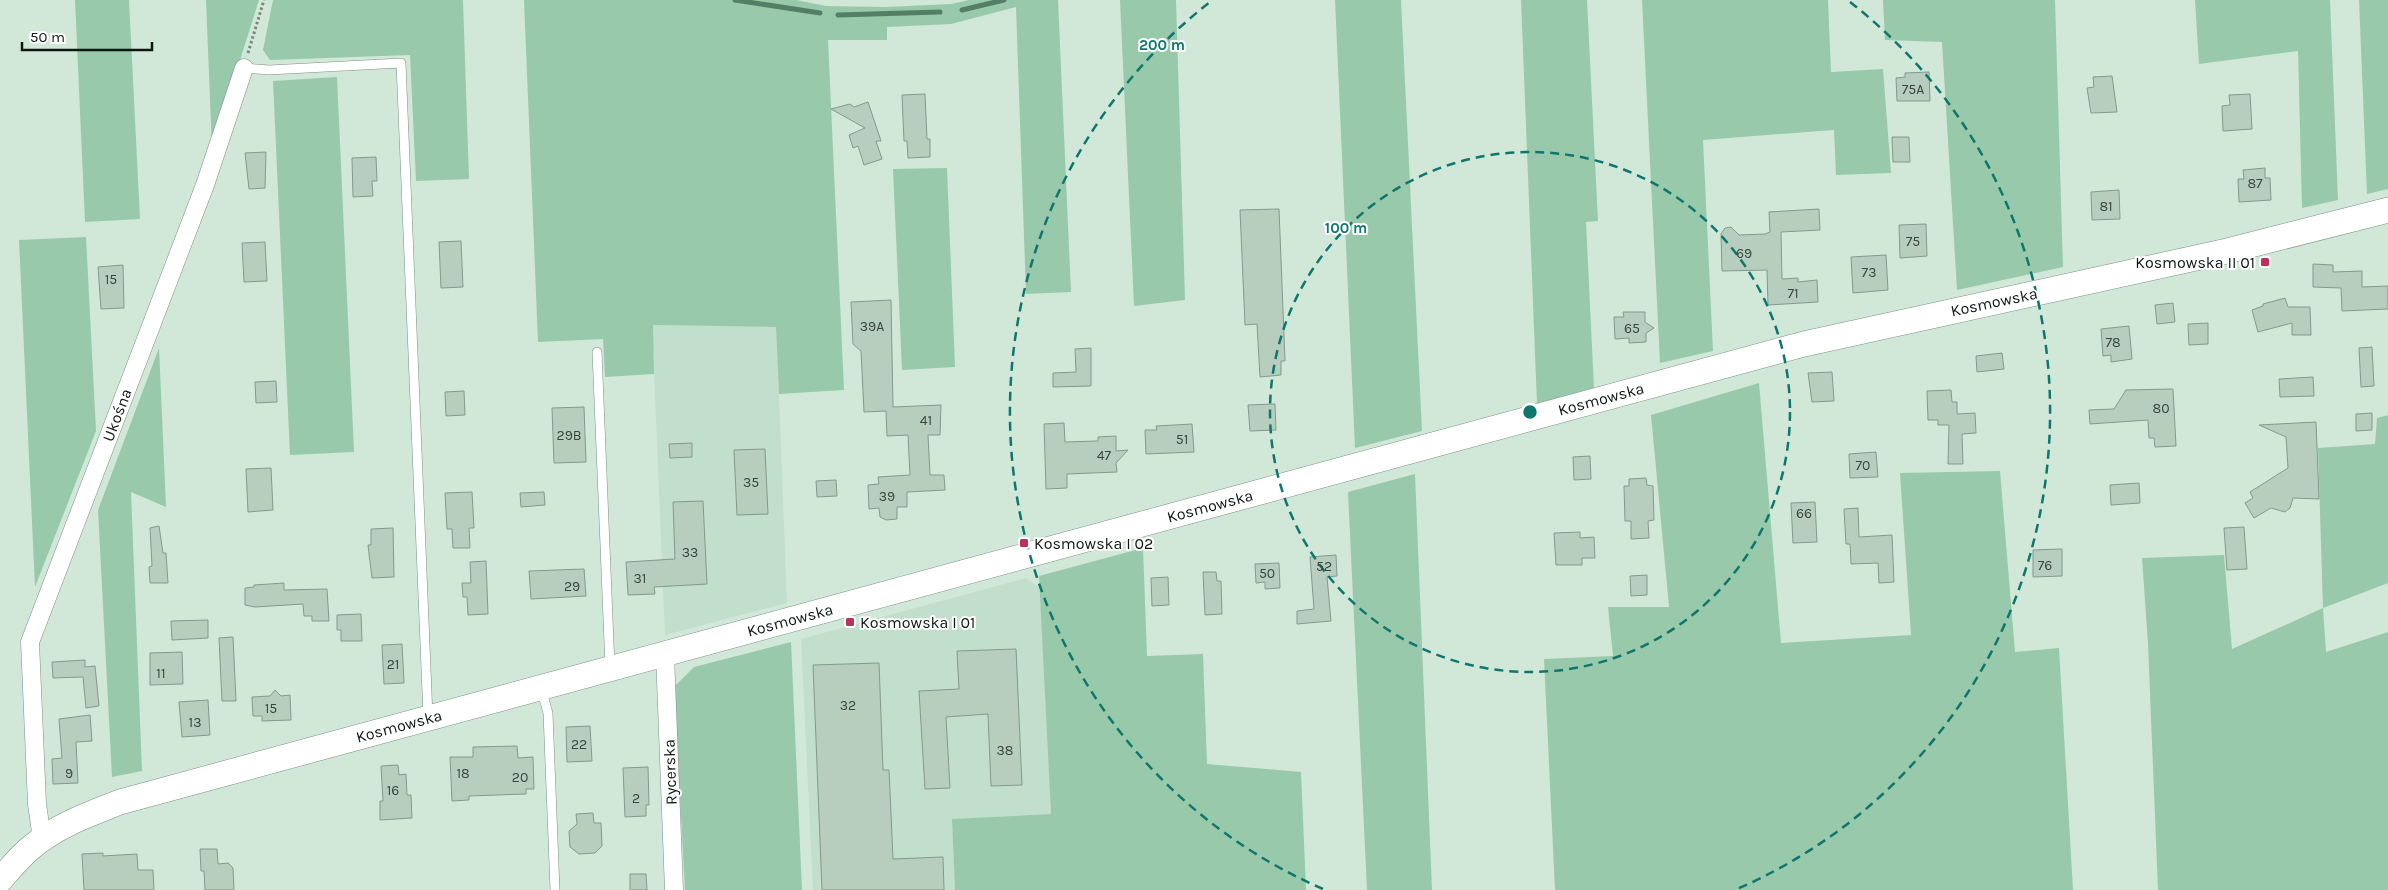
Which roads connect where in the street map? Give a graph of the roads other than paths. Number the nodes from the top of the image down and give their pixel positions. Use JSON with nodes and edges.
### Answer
{"nodes":[{"id":1,"x":244,"y":68,"type":"joint"},
{"id":2,"x":2388,"y":210,"type":"edge"},
{"id":3,"x":597,"y":352,"type":"dead end"},
{"id":4,"x":664,"y":654,"type":"junction"},
{"id":5,"x":610,"y":670,"type":"junction"},
{"id":6,"x":541,"y":688,"type":"junction"},
{"id":7,"x":428,"y":718,"type":"junction"},
{"id":8,"x":42,"y":839,"type":"junction"},
{"id":9,"x":0,"y":880,"type":"edge"},
{"id":10,"x":555,"y":890,"type":"edge"},
{"id":11,"x":674,"y":890,"type":"edge"}],
"edges":[{"from":1,"to":7,"type":"lane"},
{"from":1,"to":8,"type":"street","name":"Ukośna"},
{"from":2,"to":4,"type":"street","name":"Kosmowska"},
{"from":3,"to":5,"type":"lane"},
{"from":4,"to":5,"type":"street","name":"Kosmowska"},
{"from":4,"to":11,"type":"street","name":"Rycerska"},
{"from":5,"to":6,"type":"street","name":"Kosmowska"},
{"from":6,"to":7,"type":"street","name":"Kosmowska"},
{"from":6,"to":10,"type":"lane"},
{"from":7,"to":8,"type":"street","name":"Kosmowska"},
{"from":8,"to":9,"type":"street","name":"Kosmowska"}]}
